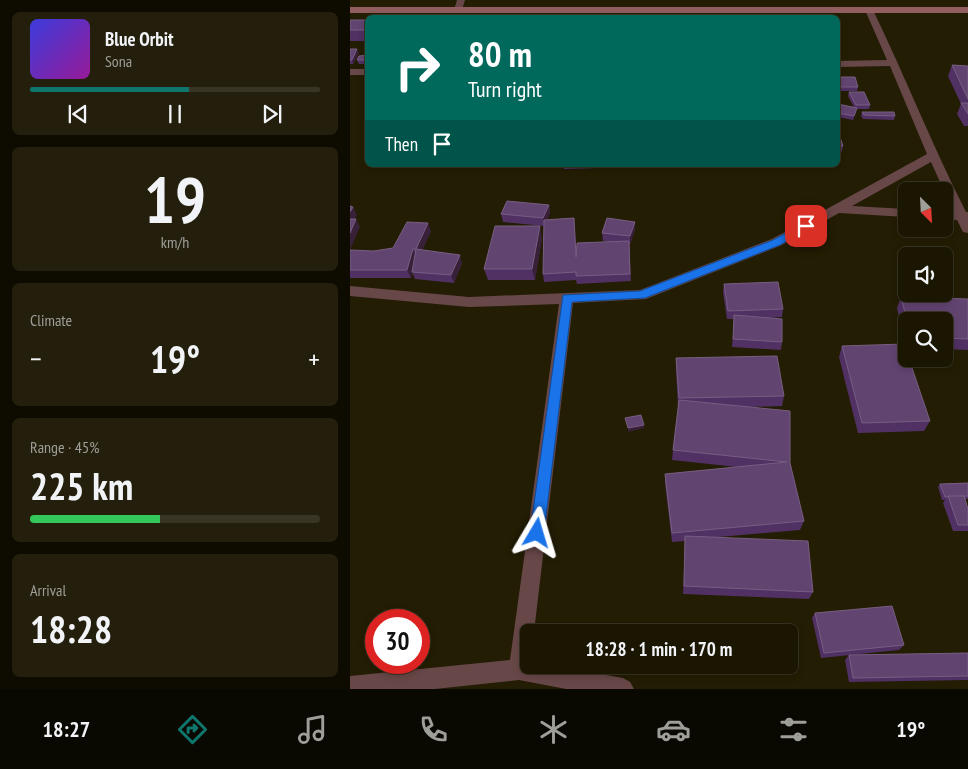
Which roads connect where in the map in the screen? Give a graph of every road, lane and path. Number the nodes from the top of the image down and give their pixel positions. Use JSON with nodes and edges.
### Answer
{"nodes":[{"id":1,"x":462,"y":0,"type":"edge"},
{"id":2,"x":350,"y":10,"type":"edge"},
{"id":3,"x":458,"y":10,"type":"junction"},
{"id":4,"x":869,"y":10,"type":"junction"},
{"id":5,"x":968,"y":10,"type":"edge"},
{"id":6,"x":895,"y":63,"type":"junction"},
{"id":7,"x":840,"y":64,"type":"edge"},
{"id":8,"x":350,"y":72,"type":"edge"},
{"id":9,"x":365,"y":72,"type":"edge"},
{"id":10,"x":932,"y":156,"type":"junction"},
{"id":11,"x":836,"y":209,"type":"junction"},
{"id":12,"x":898,"y":213,"type":"edge"},
{"id":13,"x":965,"y":216,"type":"edge"},
{"id":14,"x":968,"y":229,"type":"edge"},
{"id":15,"x":350,"y":291,"type":"edge"},
{"id":16,"x":567,"y":298,"type":"junction"},
{"id":17,"x":519,"y":670,"type":"junction"},
{"id":18,"x":350,"y":687,"type":"edge"},
{"id":19,"x":623,"y":689,"type":"edge"}],
"edges":[{"from":1,"to":3,"type":"street"},
{"from":2,"to":3,"type":"street"},
{"from":3,"to":4,"type":"street"},
{"from":4,"to":5,"type":"street"},
{"from":4,"to":6,"type":"street"},
{"from":6,"to":7,"type":"street"},
{"from":6,"to":10,"type":"street"},
{"from":8,"to":9,"type":"street"},
{"from":10,"to":11,"type":"street"},
{"from":10,"to":13,"type":"street"},
{"from":11,"to":12,"type":"street"},
{"from":11,"to":16,"type":"street"},
{"from":13,"to":14,"type":"street"},
{"from":15,"to":16,"type":"street"},
{"from":16,"to":17,"type":"street"},
{"from":17,"to":18,"type":"street"},
{"from":17,"to":19,"type":"street"}]}
